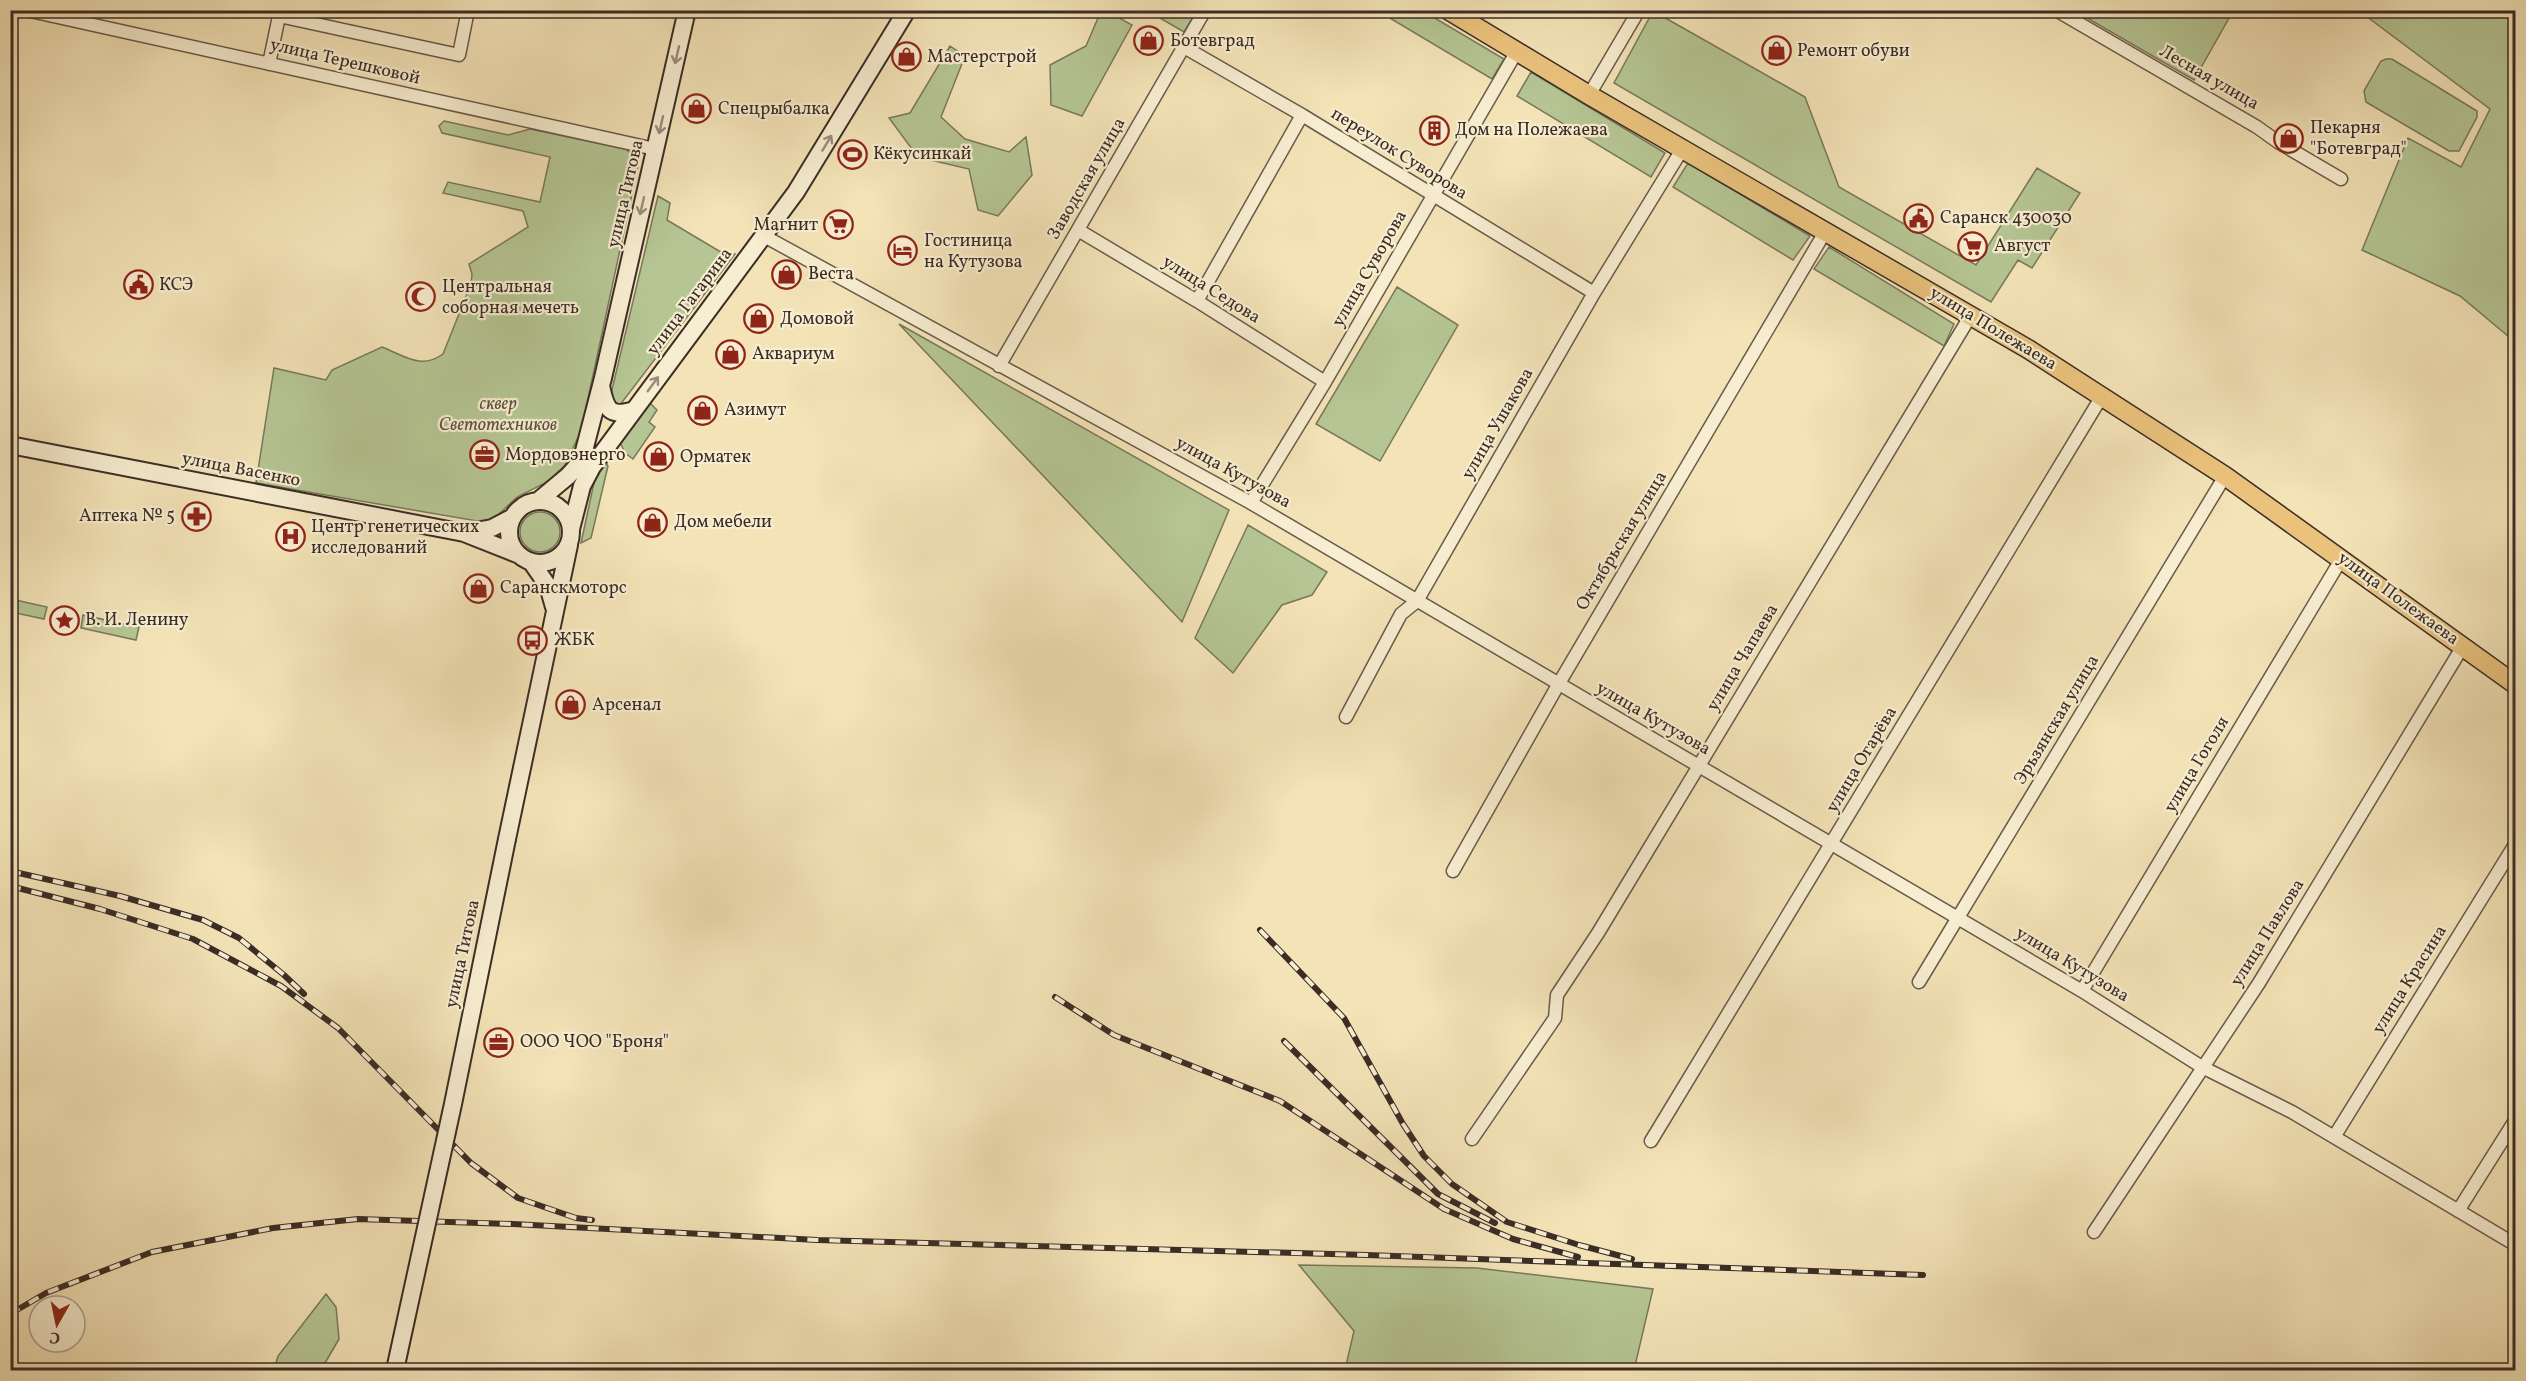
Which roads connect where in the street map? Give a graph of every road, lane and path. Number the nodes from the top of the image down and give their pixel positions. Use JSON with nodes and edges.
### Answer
{"nodes":[{"id":1,"x":26,"y":10,"type":"edge"},
{"id":2,"x":468,"y":10,"type":"edge"},
{"id":3,"x":687,"y":10,"type":"edge"},
{"id":4,"x":907,"y":10,"type":"edge"},
{"id":5,"x":1205,"y":10,"type":"edge"},
{"id":6,"x":1448,"y":10,"type":"edge"},
{"id":7,"x":1639,"y":10,"type":"edge"},
{"id":8,"x":2056,"y":10,"type":"edge"},
{"id":9,"x":68,"y":15,"type":"edge"},
{"id":10,"x":1184,"y":47,"type":"junction"},
{"id":11,"x":1517,"y":51,"type":"junction"},
{"id":12,"x":269,"y":64,"type":"junction"},
{"id":13,"x":1589,"y":95,"type":"junction"},
{"id":14,"x":1302,"y":115,"type":"junction"},
{"id":15,"x":1683,"y":148,"type":"junction"},
{"id":16,"x":655,"y":149,"type":"junction"},
{"id":17,"x":2341,"y":179,"type":"dead end"},
{"id":18,"x":1433,"y":196,"type":"junction"},
{"id":19,"x":1078,"y":230,"type":"junction"},
{"id":20,"x":1825,"y":232,"type":"junction"},
{"id":21,"x":764,"y":236,"type":"junction"},
{"id":22,"x":1594,"y":293,"type":"junction"},
{"id":23,"x":1197,"y":301,"type":"junction"},
{"id":24,"x":1971,"y":315,"type":"junction"},
{"id":25,"x":999,"y":366,"type":"junction"},
{"id":26,"x":1325,"y":382,"type":"junction"},
{"id":27,"x":601,"y":385,"type":"junction"},
{"id":28,"x":2102,"y":396,"type":"junction"},
{"id":29,"x":634,"y":410,"type":"junction"},
{"id":30,"x":10,"y":445,"type":"edge"},
{"id":31,"x":606,"y":448,"type":"junction"},
{"id":32,"x":568,"y":476,"type":"junction"},
{"id":33,"x":2225,"y":476,"type":"junction"},
{"id":34,"x":538,"y":501,"type":"junction"},
{"id":35,"x":1251,"y":503,"type":"junction"},
{"id":36,"x":512,"y":518,"type":"junction"},
{"id":37,"x":464,"y":533,"type":"junction"},
{"id":38,"x":570,"y":537,"type":"junction"},
{"id":39,"x":517,"y":554,"type":"junction"},
{"id":40,"x":2342,"y":558,"type":"junction"},
{"id":41,"x":532,"y":563,"type":"junction"},
{"id":42,"x":1418,"y":601,"type":"junction"},
{"id":43,"x":555,"y":610,"type":"junction"},
{"id":44,"x":2463,"y":646,"type":"junction"},
{"id":45,"x":1558,"y":685,"type":"junction"},
{"id":46,"x":2516,"y":685,"type":"edge"},
{"id":47,"x":1346,"y":717,"type":"dead end"},
{"id":48,"x":1698,"y":767,"type":"junction"},
{"id":49,"x":2516,"y":843,"type":"edge"},
{"id":50,"x":1832,"y":845,"type":"junction"},
{"id":51,"x":1452,"y":871,"type":"dead end"},
{"id":52,"x":1958,"y":918,"type":"junction"},
{"id":53,"x":1919,"y":982,"type":"dead end"},
{"id":54,"x":2082,"y":991,"type":"junction"},
{"id":55,"x":2202,"y":1067,"type":"junction"},
{"id":56,"x":2516,"y":1119,"type":"edge"},
{"id":57,"x":2334,"y":1137,"type":"junction"},
{"id":58,"x":1472,"y":1139,"type":"dead end"},
{"id":59,"x":1651,"y":1141,"type":"dead end"},
{"id":60,"x":2458,"y":1211,"type":"junction"},
{"id":61,"x":2094,"y":1232,"type":"dead end"},
{"id":62,"x":2516,"y":1245,"type":"edge"},
{"id":63,"x":395,"y":1371,"type":"edge"}],
"edges":[{"from":1,"to":9,"type":"street","name":"улица Терешковой"},
{"from":2,"to":12,"type":"street"},
{"from":3,"to":16,"type":"main road","name":"улица Титова","one_way":true},
{"from":21,"to":4,"type":"main road","name":"улица Гагарина","one_way":true},
{"from":5,"to":10,"type":"street","name":"Заводская улица"},
{"from":6,"to":11,"type":"main road","name":"улица Полежаева"},
{"from":7,"to":13,"type":"street"},
{"from":8,"to":17,"type":"street","name":"Лесная улица"},
{"from":9,"to":12,"type":"street","name":"улица Терешковой"},
{"from":10,"to":14,"type":"street","name":"переулок Суворова"},
{"from":10,"to":19,"type":"street","name":"Заводская улица"},
{"from":11,"to":13,"type":"main road","name":"улица Полежаева"},
{"from":11,"to":18,"type":"street","name":"улица Суворова"},
{"from":12,"to":16,"type":"street","name":"улица Терешковой"},
{"from":13,"to":15,"type":"main road","name":"улица Полежаева"},
{"from":14,"to":18,"type":"street","name":"переулок Суворова"},
{"from":14,"to":23,"type":"street"},
{"from":15,"to":20,"type":"main road","name":"улица Полежаева"},
{"from":15,"to":22,"type":"street","name":"улица Ушакова"},
{"from":16,"to":27,"type":"main road","name":"улица Титова","one_way":true},
{"from":18,"to":22,"type":"street","name":"переулок Суворова"},
{"from":18,"to":26,"type":"street","name":"улица Суворова"},
{"from":19,"to":23,"type":"street","name":"улица Седова"},
{"from":19,"to":25,"type":"street","name":"Заводская улица"},
{"from":20,"to":24,"type":"main road","name":"улица Полежаева"},
{"from":20,"to":45,"type":"street","name":"Октябрьская улица"},
{"from":21,"to":25,"type":"street","name":"улица Кутузова"},
{"from":29,"to":21,"type":"main road","name":"улица Гагарина","one_way":true},
{"from":22,"to":42,"type":"street","name":"улица Ушакова"},
{"from":23,"to":26,"type":"street","name":"улица Седова"},
{"from":24,"to":28,"type":"main road","name":"улица Полежаева"},
{"from":24,"to":48,"type":"street","name":"улица Чапаева"},
{"from":25,"to":35,"type":"street","name":"улица Кутузова"},
{"from":26,"to":35,"type":"street","name":"улица Суворова"},
{"from":27,"to":29,"type":"main road"},
{"from":27,"to":32,"type":"main road","name":"улица Титова"},
{"from":28,"to":33,"type":"main road","name":"улица Полежаева"},
{"from":28,"to":50,"type":"street","name":"улица Огарёва"},
{"from":29,"to":31,"type":"main road","name":"улица Гагарина"},
{"from":30,"to":37,"type":"main road","name":"улица Васенко"},
{"from":31,"to":32,"type":"main road"},
{"from":31,"to":38,"type":"main road","name":"улица Гагарина"},
{"from":32,"to":34,"type":"main road","name":"улица Титова"},
{"from":33,"to":40,"type":"main road","name":"улица Полежаева"},
{"from":33,"to":52,"type":"street","name":"Эрьзянская улица"},
{"from":34,"to":36,"type":"main road"},
{"from":34,"to":38,"type":"main road"},
{"from":35,"to":42,"type":"street","name":"улица Кутузова"},
{"from":36,"to":37,"type":"main road","name":"улица Васенко"},
{"from":36,"to":39,"type":"main road"},
{"from":37,"to":39,"type":"main road","name":"улица Васенко"},
{"from":38,"to":41,"type":"main road"},
{"from":38,"to":43,"type":"main road","name":"улица Титова"},
{"from":39,"to":41,"type":"main road"},
{"from":40,"to":44,"type":"main road","name":"улица Полежаева"},
{"from":40,"to":54,"type":"street","name":"улица Гоголя"},
{"from":41,"to":43,"type":"main road"},
{"from":42,"to":45,"type":"street","name":"улица Кутузова"},
{"from":42,"to":47,"type":"street","name":"улица Ушакова"},
{"from":43,"to":63,"type":"main road","name":"улица Титова","bridge":true},
{"from":44,"to":46,"type":"main road","name":"улица Полежаева"},
{"from":44,"to":55,"type":"street","name":"улица Павлова"},
{"from":45,"to":48,"type":"street","name":"улица Кутузова"},
{"from":45,"to":51,"type":"street","name":"Октябрьская улица"},
{"from":48,"to":50,"type":"street","name":"улица Кутузова"},
{"from":48,"to":58,"type":"street","name":"улица Чапаева"},
{"from":49,"to":57,"type":"street","name":"улица Красина"},
{"from":50,"to":52,"type":"street","name":"улица Кутузова"},
{"from":50,"to":59,"type":"street","name":"улица Огарёва"},
{"from":52,"to":53,"type":"street","name":"Эрьзянская улица"},
{"from":52,"to":54,"type":"street","name":"улица Кутузова"},
{"from":54,"to":55,"type":"street","name":"улица Кутузова"},
{"from":55,"to":57,"type":"street","name":"улица Кутузова"},
{"from":55,"to":61,"type":"street","name":"улица Павлова"},
{"from":56,"to":60,"type":"street"},
{"from":57,"to":60,"type":"street","name":"улица Кутузова"},
{"from":60,"to":62,"type":"street","name":"улица Кутузова"}]}
